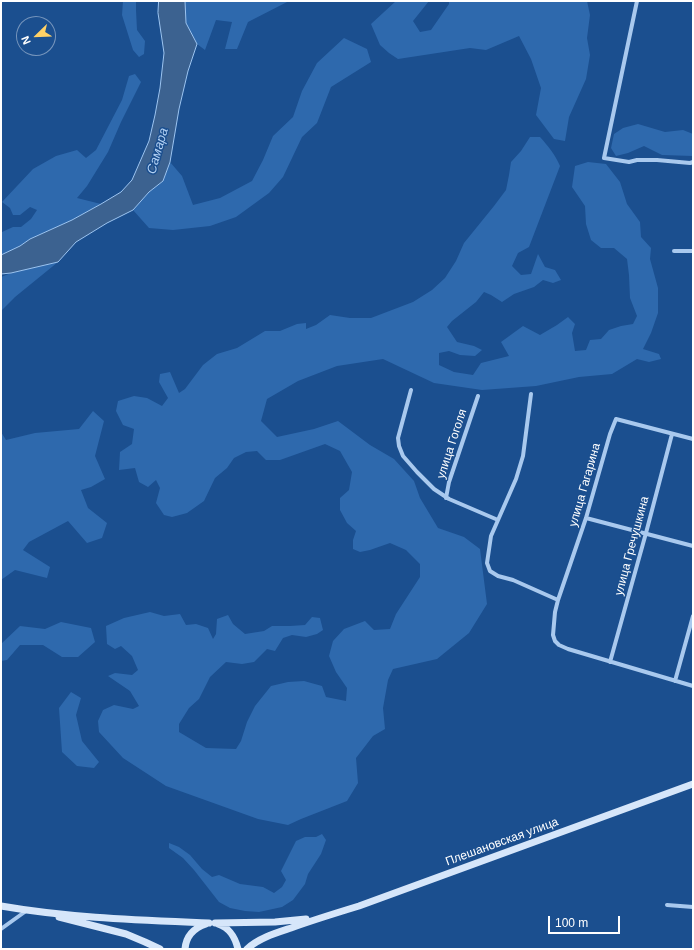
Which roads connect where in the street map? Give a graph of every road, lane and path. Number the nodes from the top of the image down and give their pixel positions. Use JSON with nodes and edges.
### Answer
{"nodes":[{"id":1,"x":636,"y":1,"type":"edge"},
{"id":2,"x":693,"y":162,"type":"edge"},
{"id":3,"x":674,"y":251,"type":"dead end"},
{"id":4,"x":693,"y":251,"type":"edge"},
{"id":5,"x":411,"y":390,"type":"dead end"},
{"id":6,"x":531,"y":394,"type":"dead end"},
{"id":7,"x":478,"y":396,"type":"dead end"},
{"id":8,"x":672,"y":434,"type":"junction"},
{"id":9,"x":693,"y":440,"type":"edge"},
{"id":10,"x":446,"y":498,"type":"junction"},
{"id":11,"x":586,"y":518,"type":"junction"},
{"id":12,"x":498,"y":520,"type":"junction"},
{"id":13,"x":646,"y":533,"type":"junction"},
{"id":14,"x":693,"y":546,"type":"edge"},
{"id":15,"x":558,"y":600,"type":"junction"},
{"id":16,"x":693,"y":616,"type":"edge"},
{"id":17,"x":610,"y":662,"type":"junction"},
{"id":18,"x":675,"y":681,"type":"junction"},
{"id":19,"x":693,"y":686,"type":"edge"},
{"id":20,"x":693,"y":784,"type":"edge"},
{"id":21,"x":667,"y":905,"type":"dead end"},
{"id":22,"x":1,"y":906,"type":"edge"},
{"id":23,"x":693,"y":907,"type":"edge"},
{"id":24,"x":26,"y":910,"type":"junction"},
{"id":25,"x":38,"y":912,"type":"junction"},
{"id":26,"x":318,"y":918,"type":"junction"},
{"id":27,"x":212,"y":923,"type":"junction"},
{"id":28,"x":1,"y":929,"type":"edge"},
{"id":29,"x":160,"y":949,"type":"edge"},
{"id":30,"x":185,"y":949,"type":"edge"},
{"id":31,"x":238,"y":949,"type":"edge"},
{"id":32,"x":247,"y":949,"type":"edge"}],
"edges":[{"from":1,"to":2,"type":"street"},
{"from":3,"to":4,"type":"street"},
{"from":5,"to":10,"type":"street"},
{"from":6,"to":12,"type":"street"},
{"from":7,"to":10,"type":"street","name":"улица Гоголя"},
{"from":8,"to":9,"type":"street","name":"улица Гагарина"},
{"from":8,"to":11,"type":"street","name":"улица Гагарина"},
{"from":8,"to":13,"type":"street","name":"улица Гречушкина"},
{"from":10,"to":12,"type":"street"},
{"from":11,"to":13,"type":"street"},
{"from":11,"to":15,"type":"street","name":"улица Гагарина"},
{"from":12,"to":15,"type":"street"},
{"from":13,"to":14,"type":"street"},
{"from":13,"to":17,"type":"street","name":"улица Гречушкина"},
{"from":15,"to":17,"type":"street","name":"улица Гагарина"},
{"from":16,"to":18,"type":"street"},
{"from":17,"to":18,"type":"street"},
{"from":18,"to":19,"type":"street"},
{"from":20,"to":26,"type":"main road","name":"Плешановская улица"},
{"from":21,"to":23,"type":"street"},
{"from":22,"to":24,"type":"main road"},
{"from":24,"to":25,"type":"main road"},
{"from":24,"to":28,"type":"street"},
{"from":25,"to":27,"type":"main road"},
{"from":25,"to":29,"type":"main road"},
{"from":26,"to":27,"type":"main road"},
{"from":26,"to":32,"type":"main road"},
{"from":27,"to":30,"type":"main road"},
{"from":27,"to":31,"type":"main road"}]}
